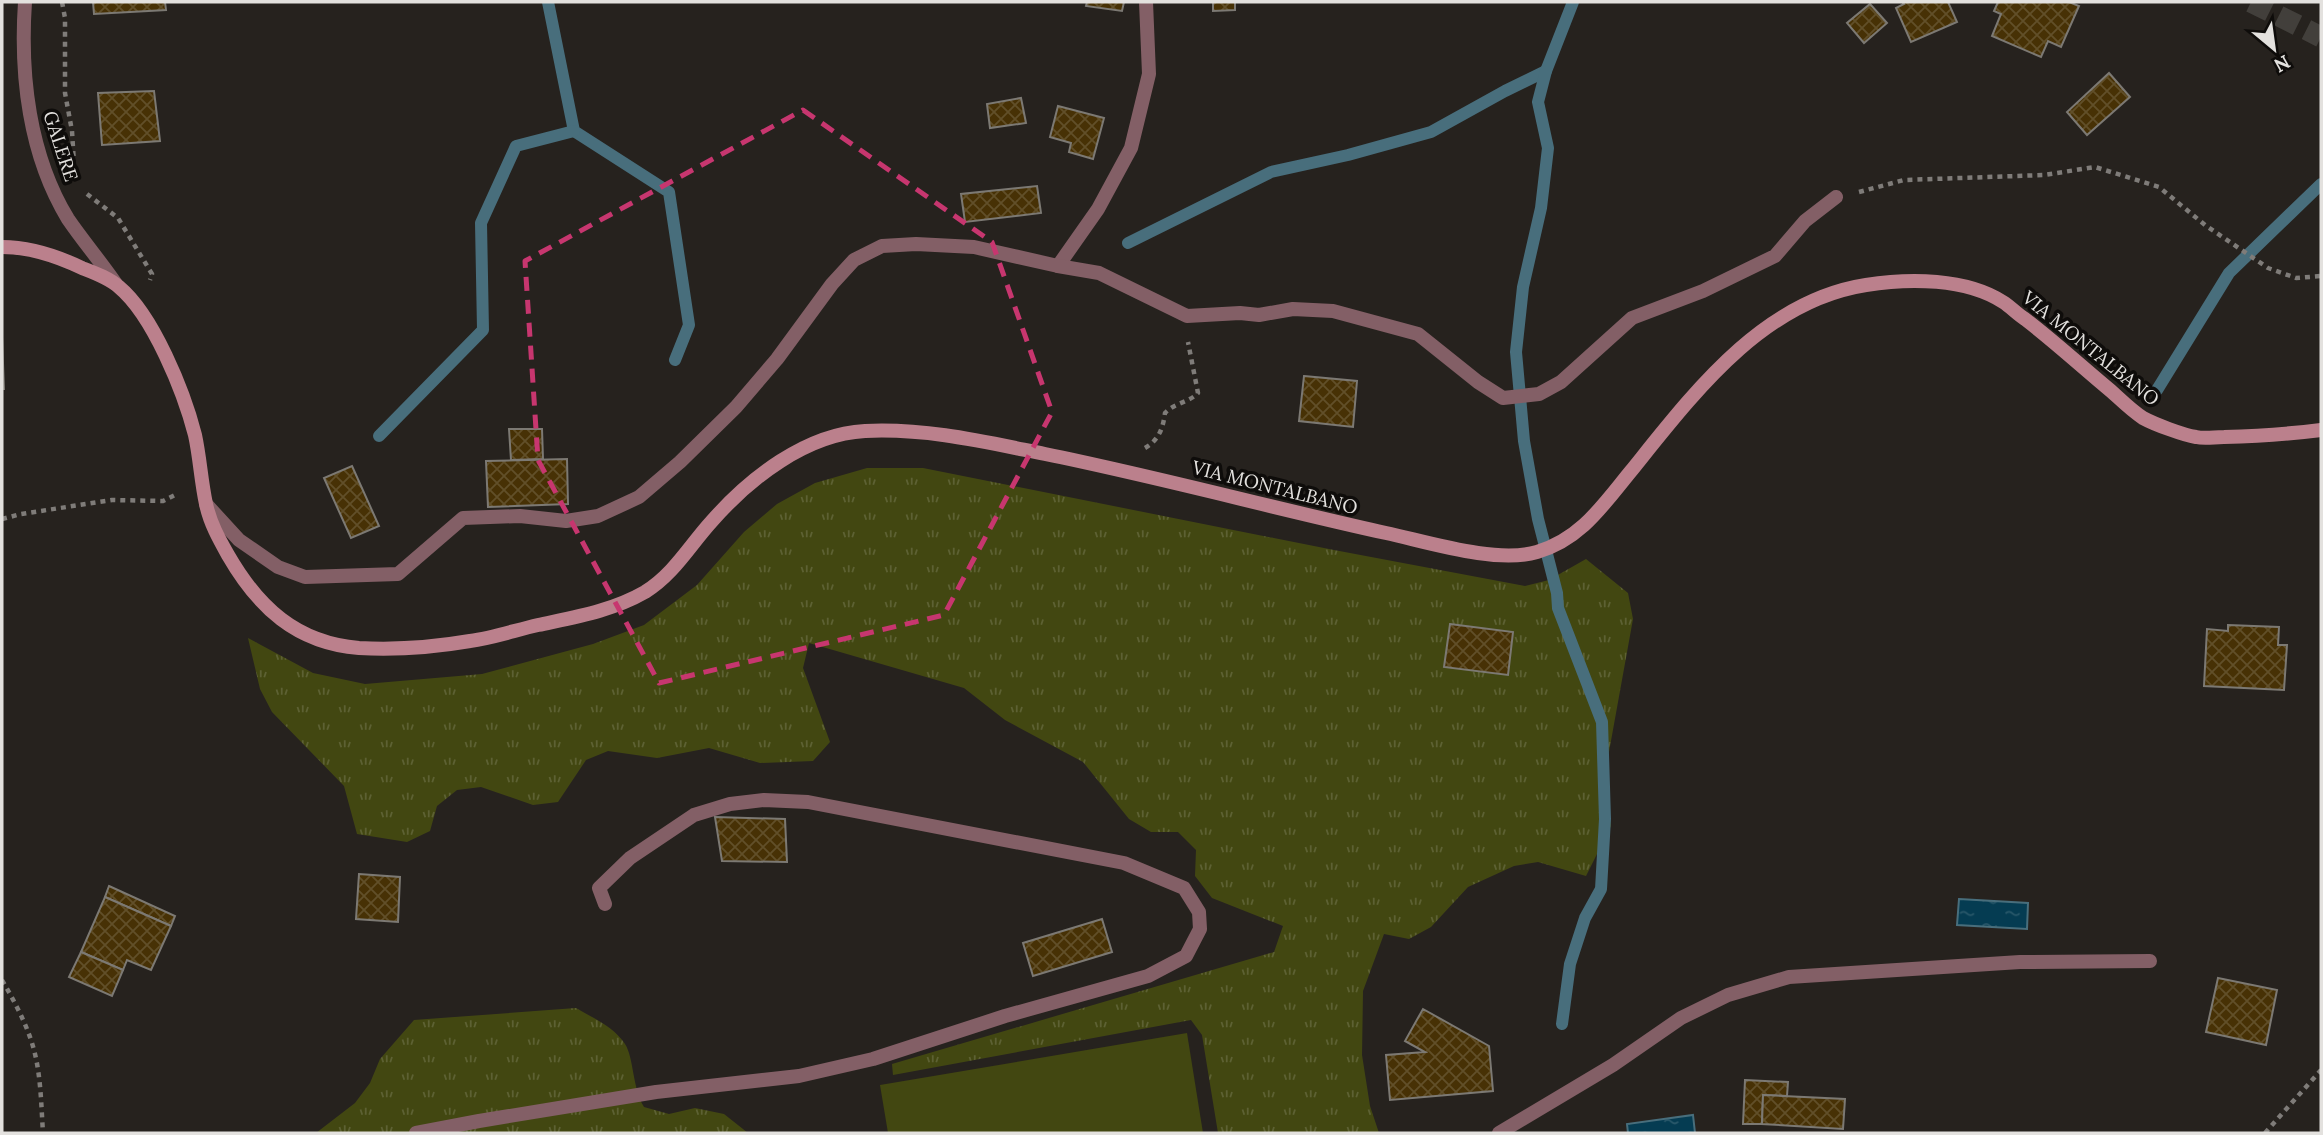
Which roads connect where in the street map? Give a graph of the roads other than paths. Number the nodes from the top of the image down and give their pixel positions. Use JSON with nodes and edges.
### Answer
{"nodes":[{"id":1,"x":25,"y":2,"type":"edge"},
{"id":2,"x":1146,"y":2,"type":"edge"},
{"id":3,"x":1836,"y":198,"type":"road end"},
{"id":4,"x":2,"y":247,"type":"edge"},
{"id":5,"x":1058,"y":266,"type":"junction"},
{"id":6,"x":116,"y":284,"type":"junction"},
{"id":7,"x":2321,"y":430,"type":"edge"},
{"id":8,"x":206,"y":504,"type":"junction"},
{"id":9,"x":605,"y":904,"type":"dead end"},
{"id":10,"x":2150,"y":961,"type":"dead end"},
{"id":11,"x":416,"y":1133,"type":"edge"},
{"id":12,"x":1499,"y":1133,"type":"edge"}],
"edges":[{"from":1,"to":6,"type":"street","name":"GALERE"},
{"from":2,"to":5,"type":"street"},
{"from":3,"to":5,"type":"street"},
{"from":4,"to":6,"type":"street"},
{"from":5,"to":8,"type":"street"},
{"from":6,"to":8,"type":"street","name":"VIA MONTALBANO"},
{"from":7,"to":8,"type":"street","name":"VIA MONTALBANO"},
{"from":9,"to":11,"type":"street"},
{"from":10,"to":12,"type":"street"}]}
